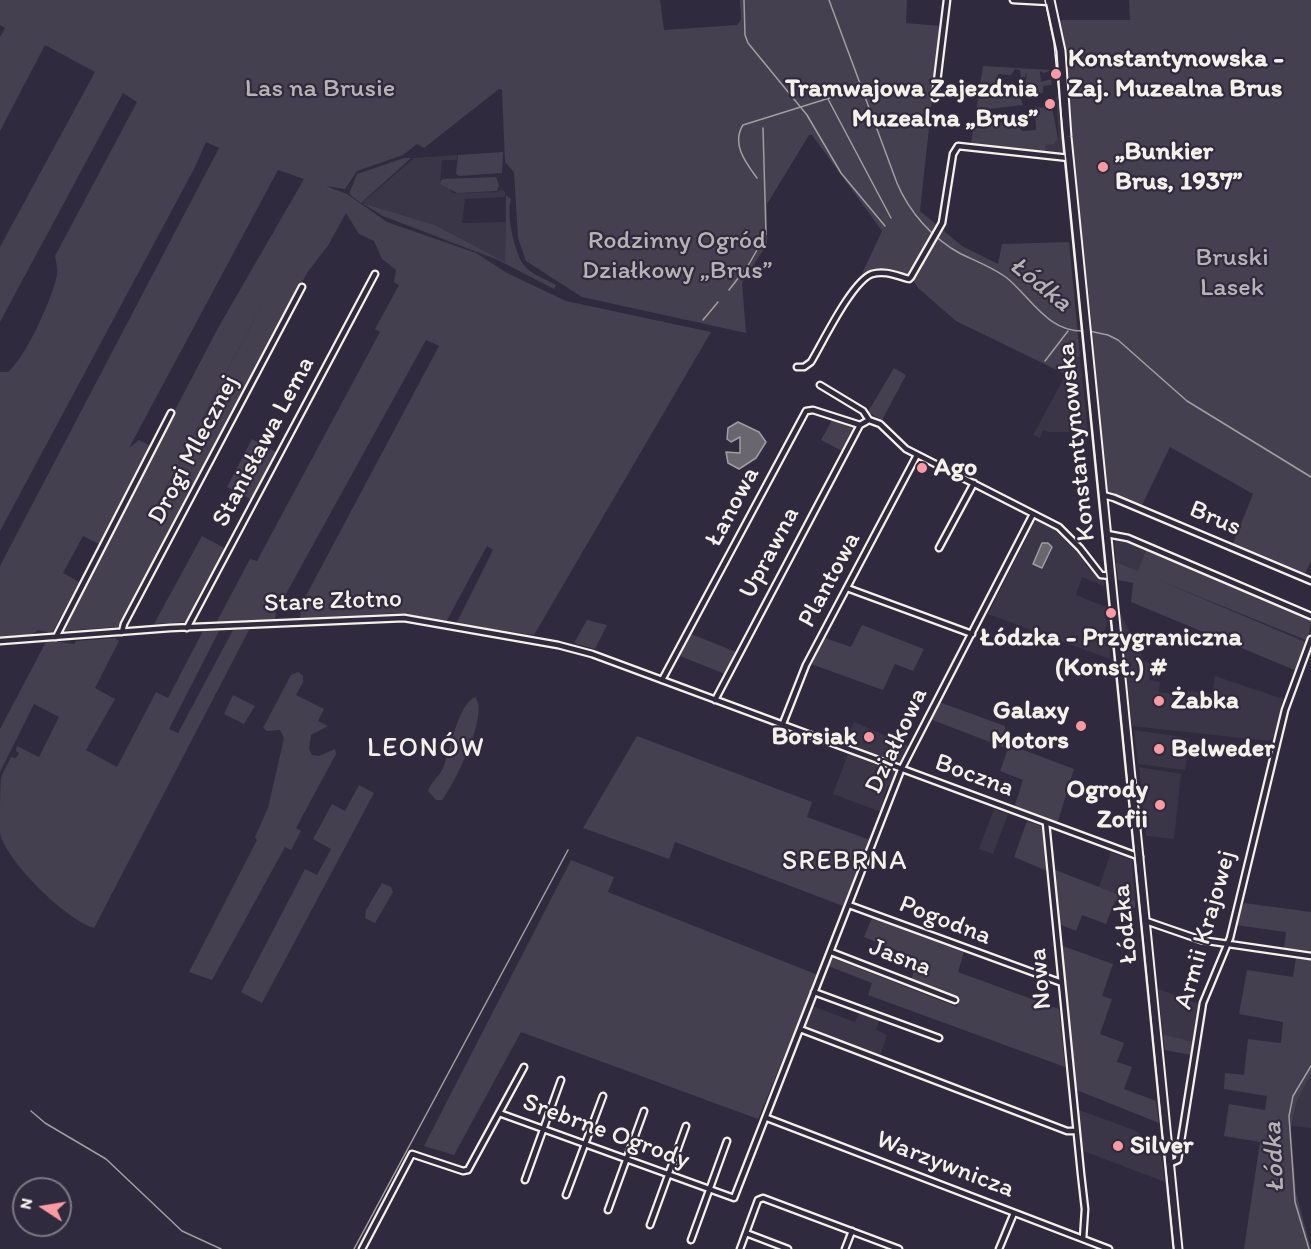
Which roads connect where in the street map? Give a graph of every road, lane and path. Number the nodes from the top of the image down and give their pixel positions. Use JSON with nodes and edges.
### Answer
{"nodes":[{"id":1,"x":946,"y":0,"type":"edge"},
{"id":2,"x":1013,"y":0,"type":"edge"},
{"id":3,"x":1050,"y":1,"type":"edge"},
{"id":4,"x":935,"y":98,"type":"dead end"},
{"id":5,"x":1069,"y":158,"type":"junction"},
{"id":6,"x":375,"y":274,"type":"dead end"},
{"id":7,"x":302,"y":287,"type":"dead end"},
{"id":8,"x":797,"y":367,"type":"dead end"},
{"id":9,"x":820,"y":385,"type":"dead end"},
{"id":10,"x":171,"y":413,"type":"dead end"},
{"id":11,"x":869,"y":420,"type":"junction"},
{"id":12,"x":860,"y":424,"type":"junction"},
{"id":13,"x":917,"y":455,"type":"junction"},
{"id":14,"x":974,"y":483,"type":"junction"},
{"id":15,"x":1102,"y":495,"type":"junction"},
{"id":16,"x":1034,"y":514,"type":"junction"},
{"id":17,"x":1107,"y":534,"type":"junction"},
{"id":18,"x":939,"y":548,"type":"dead end"},
{"id":19,"x":1111,"y":576,"type":"junction"},
{"id":20,"x":1311,"y":582,"type":"edge"},
{"id":21,"x":847,"y":588,"type":"junction"},
{"id":22,"x":1113,"y":595,"type":"joint"},
{"id":23,"x":1311,"y":616,"type":"edge"},
{"id":24,"x":187,"y":628,"type":"junction"},
{"id":25,"x":122,"y":632,"type":"junction"},
{"id":26,"x":972,"y":634,"type":"junction"},
{"id":27,"x":56,"y":637,"type":"junction"},
{"id":28,"x":1311,"y":639,"type":"edge"},
{"id":29,"x":0,"y":641,"type":"edge"},
{"id":30,"x":661,"y":680,"type":"junction"},
{"id":31,"x":715,"y":700,"type":"junction"},
{"id":32,"x":782,"y":726,"type":"junction"},
{"id":33,"x":902,"y":770,"type":"junction"},
{"id":34,"x":1046,"y":823,"type":"junction"},
{"id":35,"x":1140,"y":857,"type":"junction"},
{"id":36,"x":849,"y":905,"type":"junction"},
{"id":37,"x":1146,"y":921,"type":"junction"},
{"id":38,"x":1227,"y":945,"type":"junction"},
{"id":39,"x":831,"y":952,"type":"junction"},
{"id":40,"x":1311,"y":956,"type":"edge"},
{"id":41,"x":1062,"y":983,"type":"junction"},
{"id":42,"x":814,"y":992,"type":"junction"},
{"id":43,"x":956,"y":1000,"type":"dead end"},
{"id":44,"x":800,"y":1029,"type":"junction"},
{"id":45,"x":939,"y":1038,"type":"dead end"},
{"id":46,"x":524,"y":1067,"type":"dead end"},
{"id":47,"x":561,"y":1080,"type":"dead end"},
{"id":48,"x":603,"y":1096,"type":"dead end"},
{"id":49,"x":644,"y":1111,"type":"dead end"},
{"id":50,"x":499,"y":1113,"type":"junction"},
{"id":51,"x":767,"y":1118,"type":"junction"},
{"id":52,"x":686,"y":1126,"type":"dead end"},
{"id":53,"x":543,"y":1129,"type":"junction"},
{"id":54,"x":1076,"y":1131,"type":"junction"},
{"id":55,"x":727,"y":1142,"type":"dead end"},
{"id":56,"x":585,"y":1145,"type":"junction"},
{"id":57,"x":626,"y":1160,"type":"junction"},
{"id":58,"x":1171,"y":1163,"type":"junction"},
{"id":59,"x":668,"y":1176,"type":"junction"},
{"id":60,"x":525,"y":1180,"type":"dead end"},
{"id":61,"x":709,"y":1191,"type":"junction"},
{"id":62,"x":566,"y":1195,"type":"dead end"},
{"id":63,"x":608,"y":1210,"type":"dead end"},
{"id":64,"x":1014,"y":1213,"type":"junction"},
{"id":65,"x":650,"y":1225,"type":"dead end"},
{"id":66,"x":852,"y":1231,"type":"junction"},
{"id":67,"x":746,"y":1233,"type":"junction"},
{"id":68,"x":1083,"y":1239,"type":"junction"},
{"id":69,"x":691,"y":1240,"type":"dead end"},
{"id":70,"x":362,"y":1249,"type":"edge"},
{"id":71,"x":740,"y":1249,"type":"edge"},
{"id":72,"x":788,"y":1249,"type":"edge"},
{"id":73,"x":845,"y":1249,"type":"edge"},
{"id":74,"x":899,"y":1249,"type":"edge"},
{"id":75,"x":999,"y":1249,"type":"edge"},
{"id":76,"x":1109,"y":1249,"type":"edge"},
{"id":77,"x":1178,"y":1249,"type":"edge"}],
"edges":[{"from":1,"to":4,"type":"street"},
{"from":2,"to":3,"type":"street"},
{"from":3,"to":5,"type":"main road","name":"Konstantynowska"},
{"from":5,"to":8,"type":"street"},
{"from":5,"to":15,"type":"main road","name":"Konstantynowska"},
{"from":6,"to":24,"type":"street","name":"Stanisława Lema"},
{"from":7,"to":25,"type":"street","name":"Drogi Mlecznej"},
{"from":9,"to":11,"type":"street"},
{"from":10,"to":27,"type":"street"},
{"from":11,"to":12,"type":"street"},
{"from":11,"to":13,"type":"street"},
{"from":12,"to":30,"type":"street","name":"Łanowa"},
{"from":12,"to":31,"type":"street","name":"Uprawna"},
{"from":13,"to":14,"type":"street"},
{"from":13,"to":21,"type":"street","name":"Plantowa"},
{"from":14,"to":16,"type":"street"},
{"from":14,"to":18,"type":"street"},
{"from":15,"to":17,"type":"main road","name":"Konstantynowska"},
{"from":15,"to":20,"type":"street","name":"Brus"},
{"from":16,"to":19,"type":"street"},
{"from":16,"to":26,"type":"street","name":"Działkowa"},
{"from":17,"to":19,"type":"main road","name":"Konstantynowska"},
{"from":17,"to":23,"type":"street"},
{"from":19,"to":22,"type":"main road","name":"Konstantynowska"},
{"from":21,"to":26,"type":"street"},
{"from":21,"to":32,"type":"street","name":"Plantowa"},
{"from":22,"to":35,"type":"main road","name":"Łódzka"},
{"from":24,"to":25,"type":"street","name":"Stare Złotno"},
{"from":24,"to":30,"type":"street","name":"Stare Złotno"},
{"from":25,"to":27,"type":"street","name":"Stare Złotno"},
{"from":26,"to":33,"type":"street","name":"Działkowa"},
{"from":27,"to":29,"type":"street","name":"Stare Złotno"},
{"from":28,"to":38,"type":"street","name":"Armii Krajowej"},
{"from":30,"to":31,"type":"street","name":"Boczna"},
{"from":31,"to":32,"type":"street","name":"Boczna"},
{"from":32,"to":33,"type":"street","name":"Boczna"},
{"from":33,"to":34,"type":"street","name":"Boczna"},
{"from":33,"to":36,"type":"street","name":"Działkowa"},
{"from":34,"to":35,"type":"street","name":"Boczna"},
{"from":34,"to":41,"type":"street","name":"Nowa"},
{"from":35,"to":37,"type":"main road","name":"Łódzka"},
{"from":36,"to":39,"type":"street","name":"Działkowa"},
{"from":36,"to":41,"type":"street","name":"Pogodna"},
{"from":37,"to":38,"type":"street"},
{"from":37,"to":58,"type":"main road","name":"Łódzka"},
{"from":38,"to":40,"type":"street"},
{"from":38,"to":58,"type":"street","name":"Armii Krajowej"},
{"from":39,"to":42,"type":"street","name":"Działkowa"},
{"from":39,"to":43,"type":"street","name":"Jasna"},
{"from":41,"to":54,"type":"street","name":"Nowa"},
{"from":42,"to":44,"type":"street","name":"Działkowa"},
{"from":42,"to":45,"type":"street"},
{"from":44,"to":51,"type":"street","name":"Działkowa"},
{"from":44,"to":54,"type":"street"},
{"from":46,"to":50,"type":"street"},
{"from":47,"to":53,"type":"street"},
{"from":48,"to":56,"type":"street"},
{"from":49,"to":57,"type":"street"},
{"from":50,"to":53,"type":"street","name":"Srebrne Ogrody"},
{"from":50,"to":70,"type":"street","name":"Srebrne Ogrody"},
{"from":51,"to":61,"type":"street","name":"Srebrne Ogrody"},
{"from":51,"to":64,"type":"street","name":"Warzywnicza"},
{"from":52,"to":59,"type":"street"},
{"from":53,"to":56,"type":"street","name":"Srebrne Ogrody"},
{"from":53,"to":60,"type":"street"},
{"from":54,"to":68,"type":"street","name":"Nowa"},
{"from":55,"to":61,"type":"street"},
{"from":56,"to":57,"type":"street","name":"Srebrne Ogrody"},
{"from":56,"to":62,"type":"street"},
{"from":57,"to":59,"type":"street","name":"Srebrne Ogrody"},
{"from":57,"to":63,"type":"street"},
{"from":58,"to":77,"type":"main road","name":"Łódzka"},
{"from":59,"to":61,"type":"street","name":"Srebrne Ogrody"},
{"from":59,"to":65,"type":"street"},
{"from":61,"to":69,"type":"street"},
{"from":64,"to":68,"type":"street","name":"Warzywnicza"},
{"from":64,"to":75,"type":"street"},
{"from":66,"to":67,"type":"street"},
{"from":66,"to":73,"type":"street"},
{"from":66,"to":74,"type":"street"},
{"from":67,"to":71,"type":"street"},
{"from":67,"to":72,"type":"street"},
{"from":68,"to":76,"type":"street","name":"Warzywnicza"}]}
